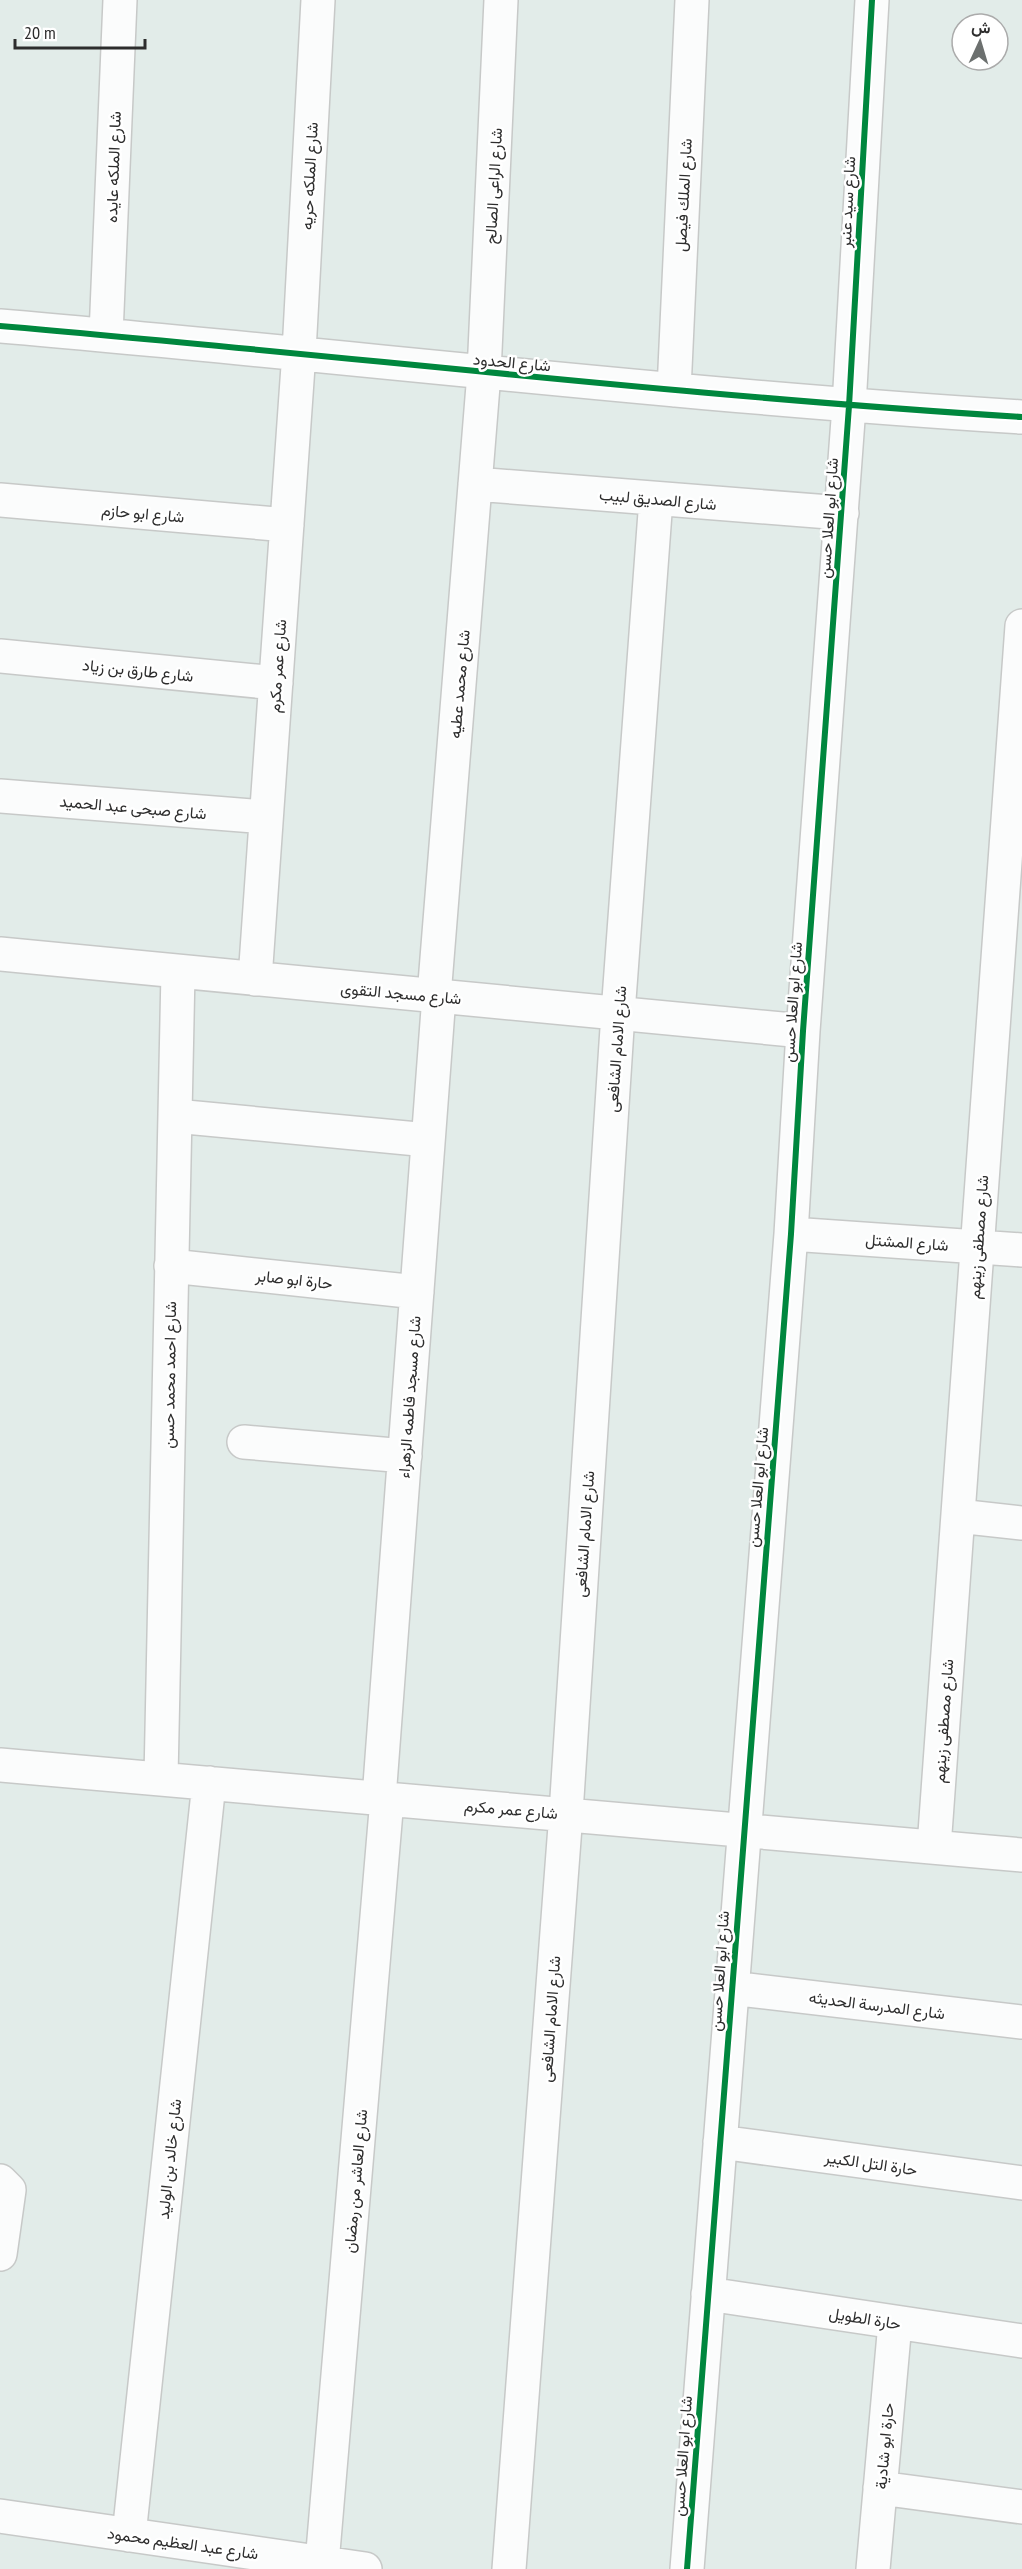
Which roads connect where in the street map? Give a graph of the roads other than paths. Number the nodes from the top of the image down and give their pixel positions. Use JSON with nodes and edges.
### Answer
{"nodes":[{"id":1,"x":120,"y":0,"type":"edge"},
{"id":2,"x":318,"y":0,"type":"edge"},
{"id":3,"x":501,"y":0,"type":"edge"},
{"id":4,"x":692,"y":0,"type":"edge"},
{"id":5,"x":873,"y":0,"type":"edge"},
{"id":6,"x":0,"y":326,"type":"edge"},
{"id":7,"x":106,"y":335,"type":"junction"},
{"id":8,"x":299,"y":352,"type":"junction"},
{"id":9,"x":484,"y":373,"type":"junction"},
{"id":10,"x":674,"y":390,"type":"junction"},
{"id":11,"x":849,"y":406,"type":"junction"},
{"id":12,"x":1022,"y":417,"type":"edge"},
{"id":13,"x":475,"y":484,"type":"junction"},
{"id":14,"x":656,"y":499,"type":"junction"},
{"id":15,"x":0,"y":500,"type":"edge"},
{"id":16,"x":842,"y":513,"type":"junction"},
{"id":17,"x":287,"y":525,"type":"junction"},
{"id":18,"x":1022,"y":626,"type":"edge"},
{"id":19,"x":0,"y":656,"type":"edge"},
{"id":20,"x":276,"y":683,"type":"junction"},
{"id":21,"x":0,"y":796,"type":"edge"},
{"id":22,"x":266,"y":817,"type":"junction"},
{"id":23,"x":0,"y":954,"type":"edge"},
{"id":24,"x":178,"y":972,"type":"junction"},
{"id":25,"x":255,"y":979,"type":"junction"},
{"id":26,"x":436,"y":996,"type":"junction"},
{"id":27,"x":618,"y":1013,"type":"junction"},
{"id":28,"x":803,"y":1031,"type":"junction"},
{"id":29,"x":175,"y":1116,"type":"junction"},
{"id":30,"x":428,"y":1140,"type":"junction"},
{"id":31,"x":791,"y":1234,"type":"junction"},
{"id":32,"x":978,"y":1247,"type":"junction"},
{"id":33,"x":1022,"y":1250,"type":"edge"},
{"id":34,"x":171,"y":1266,"type":"junction"},
{"id":35,"x":417,"y":1292,"type":"junction"},
{"id":36,"x":244,"y":1442,"type":"dead end"},
{"id":37,"x":405,"y":1456,"type":"junction"},
{"id":38,"x":958,"y":1516,"type":"junction"},
{"id":39,"x":1022,"y":1523,"type":"edge"},
{"id":40,"x":0,"y":1765,"type":"edge"},
{"id":41,"x":161,"y":1778,"type":"junction"},
{"id":42,"x":209,"y":1783,"type":"junction"},
{"id":43,"x":383,"y":1798,"type":"junction"},
{"id":44,"x":566,"y":1813,"type":"junction"},
{"id":45,"x":743,"y":1830,"type":"junction"},
{"id":46,"x":934,"y":1847,"type":"junction"},
{"id":47,"x":1022,"y":1855,"type":"edge"},
{"id":48,"x":731,"y":1988,"type":"junction"},
{"id":49,"x":1022,"y":2022,"type":"edge"},
{"id":50,"x":720,"y":2142,"type":"junction"},
{"id":51,"x":1022,"y":2183,"type":"edge"},
{"id":52,"x":4,"y":2186,"type":"edge"},
{"id":53,"x":0,"y":2254,"type":"edge"},
{"id":54,"x":708,"y":2294,"type":"junction"},
{"id":55,"x":895,"y":2323,"type":"junction"},
{"id":56,"x":1022,"y":2341,"type":"edge"},
{"id":57,"x":880,"y":2488,"type":"junction"},
{"id":58,"x":1022,"y":2507,"type":"edge"},
{"id":59,"x":0,"y":2516,"type":"edge"},
{"id":60,"x":129,"y":2535,"type":"junction"},
{"id":61,"x":322,"y":2563,"type":"junction"},
{"id":62,"x":365,"y":2569,"type":"edge"},
{"id":63,"x":509,"y":2569,"type":"edge"},
{"id":64,"x":687,"y":2569,"type":"edge"},
{"id":65,"x":873,"y":2569,"type":"edge"}],
"edges":[{"from":1,"to":7,"type":"street","name":"شارع الملكه عايده"},
{"from":2,"to":8,"type":"street","name":"شارع الملكه حريه"},
{"from":3,"to":9,"type":"street","name":"شارع الراعى الصالح"},
{"from":4,"to":10,"type":"street","name":"شارع الملك فيصل"},
{"from":5,"to":11,"type":"street","name":"شارع سيد عنبر"},
{"from":6,"to":7,"type":"street","name":"شارع الحدود"},
{"from":7,"to":8,"type":"street","name":"شارع الحدود"},
{"from":8,"to":9,"type":"street","name":"شارع الحدود"},
{"from":8,"to":17,"type":"street","name":"شارع عمر مكرم"},
{"from":9,"to":10,"type":"street","name":"شارع الحدود"},
{"from":9,"to":13,"type":"street","name":"شارع محمد عطيه"},
{"from":10,"to":11,"type":"street","name":"شارع الحدود"},
{"from":11,"to":12,"type":"street","name":"شارع الحدود"},
{"from":11,"to":16,"type":"street","name":"شارع ابو العلا حسن"},
{"from":13,"to":14,"type":"street","name":"شارع الصديق لبيب"},
{"from":13,"to":26,"type":"street","name":"شارع محمد عطيه"},
{"from":14,"to":16,"type":"street","name":"شارع الصديق لبيب"},
{"from":14,"to":27,"type":"street","name":"شارع الامام الشافعى"},
{"from":15,"to":17,"type":"street","name":"شارع ابو حازم"},
{"from":16,"to":28,"type":"street","name":"شارع ابو العلا حسن"},
{"from":17,"to":20,"type":"street","name":"شارع عمر مكرم"},
{"from":18,"to":32,"type":"street","name":"شارع مصطفى زينهم"},
{"from":19,"to":20,"type":"street","name":"شارع طارق بن زياد"},
{"from":20,"to":22,"type":"street","name":"شارع عمر مكرم"},
{"from":21,"to":22,"type":"street","name":"شارع صبحى عبد الحميد"},
{"from":22,"to":25,"type":"street","name":"شارع عمر مكرم"},
{"from":23,"to":24,"type":"street","name":"شارع مسجد التقوى"},
{"from":24,"to":25,"type":"street","name":"شارع مسجد التقوى"},
{"from":24,"to":29,"type":"street","name":"شارع احمد محمد حسن"},
{"from":25,"to":26,"type":"street","name":"شارع مسجد التقوى"},
{"from":26,"to":27,"type":"street","name":"شارع مسجد التقوى"},
{"from":26,"to":30,"type":"street","name":"شارع مسجد فاطمه الزهراء"},
{"from":27,"to":28,"type":"street","name":"شارع مسجد التقوى"},
{"from":27,"to":44,"type":"street","name":"شارع الامام الشافعى"},
{"from":28,"to":31,"type":"street","name":"شارع ابو العلا حسن"},
{"from":29,"to":30,"type":"street"},
{"from":29,"to":34,"type":"street","name":"شارع احمد محمد حسن"},
{"from":30,"to":35,"type":"street","name":"شارع مسجد فاطمه الزهراء"},
{"from":31,"to":32,"type":"street","name":"شارع المشتل"},
{"from":31,"to":45,"type":"street","name":"شارع ابو العلا حسن"},
{"from":32,"to":33,"type":"street","name":"شارع المشتل"},
{"from":32,"to":38,"type":"street","name":"شارع مصطفى زينهم"},
{"from":34,"to":35,"type":"street","name":"حارة ابو صابر"},
{"from":34,"to":41,"type":"street","name":"شارع احمد محمد حسن"},
{"from":35,"to":37,"type":"street","name":"شارع مسجد فاطمه الزهراء"},
{"from":36,"to":37,"type":"street"},
{"from":37,"to":43,"type":"street","name":"شارع مسجد فاطمه الزهراء"},
{"from":38,"to":39,"type":"street"},
{"from":38,"to":46,"type":"street","name":"شارع مصطفى زينهم"},
{"from":40,"to":41,"type":"street","name":"شارع عمر مكرم"},
{"from":41,"to":42,"type":"street","name":"شارع عمر مكرم"},
{"from":42,"to":43,"type":"street","name":"شارع عمر مكرم"},
{"from":42,"to":60,"type":"street","name":"شارع خالد بن الوليد"},
{"from":43,"to":44,"type":"street","name":"شارع عمر مكرم"},
{"from":43,"to":61,"type":"street","name":"شارع العاشر من رمضان"},
{"from":44,"to":45,"type":"street","name":"شارع عمر مكرم"},
{"from":44,"to":63,"type":"street","name":"شارع الامام الشافعى"},
{"from":45,"to":46,"type":"street","name":"شارع عمر مكرم"},
{"from":45,"to":48,"type":"street","name":"شارع ابو العلا حسن"},
{"from":46,"to":47,"type":"street","name":"شارع عمر مكرم"},
{"from":48,"to":49,"type":"street","name":"شارع المدرسة الحديثه"},
{"from":48,"to":50,"type":"street","name":"شارع ابو العلا حسن"},
{"from":50,"to":51,"type":"street","name":"حارة التل الكبير"},
{"from":50,"to":54,"type":"street","name":"شارع ابو العلا حسن"},
{"from":52,"to":53,"type":"street"},
{"from":54,"to":55,"type":"street","name":"حارة الطويل"},
{"from":54,"to":64,"type":"street","name":"شارع ابو العلا حسن"},
{"from":55,"to":56,"type":"street","name":"حارة الطويل"},
{"from":55,"to":57,"type":"street","name":"حارة ابو شادية"},
{"from":57,"to":58,"type":"street"},
{"from":57,"to":65,"type":"street","name":"حارة ابو شادية"},
{"from":59,"to":60,"type":"street","name":"شارع عبد العظيم محمود"},
{"from":60,"to":61,"type":"street","name":"شارع عبد العظيم محمود"},
{"from":61,"to":62,"type":"street","name":"شارع عبد العظيم محمود"}]}
